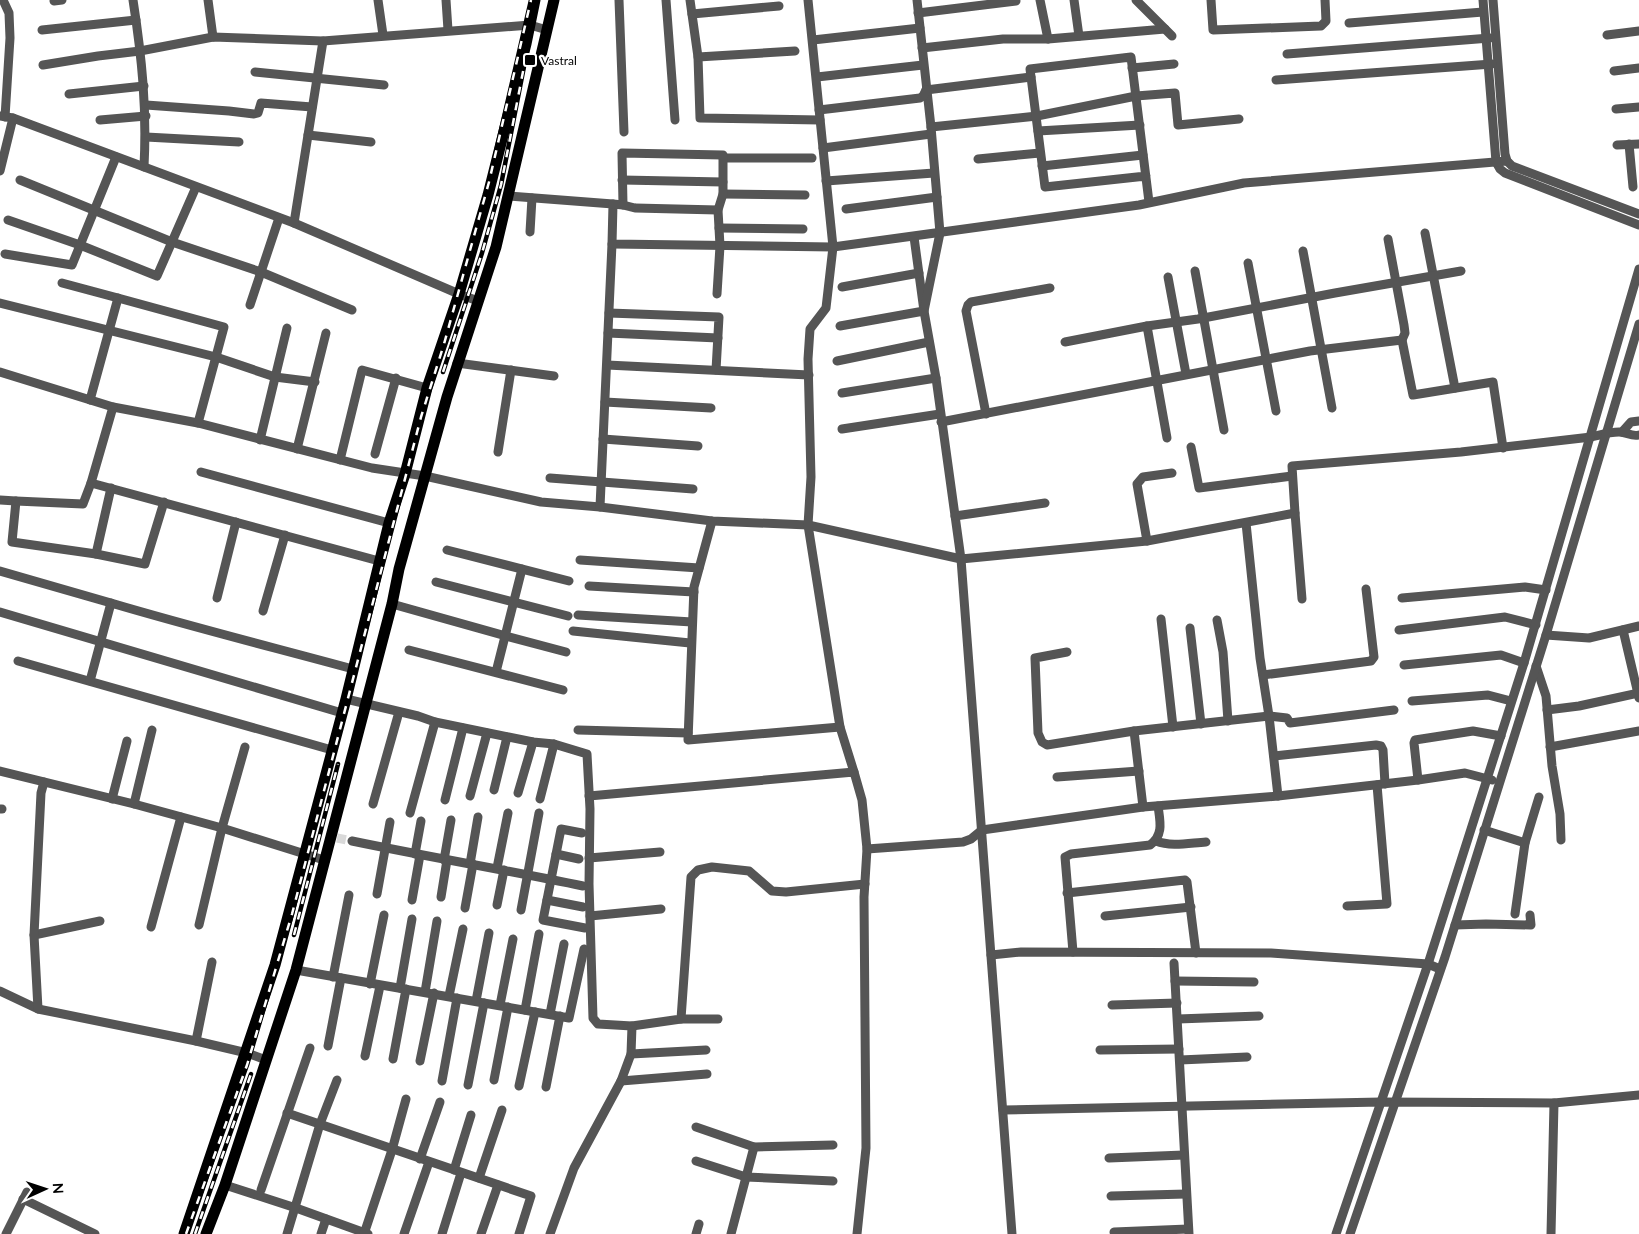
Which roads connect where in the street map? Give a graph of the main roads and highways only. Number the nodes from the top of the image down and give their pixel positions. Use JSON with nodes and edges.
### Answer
{"nodes":[{"id":1,"x":535,"y":0,"type":"edge"},
{"id":2,"x":554,"y":0,"type":"edge"},
{"id":3,"x":184,"y":1234,"type":"edge"},
{"id":4,"x":206,"y":1234,"type":"edge"}],
"edges":[{"from":1,"to":3,"type":"main road"},
{"from":2,"to":4,"type":"main road"}]}
